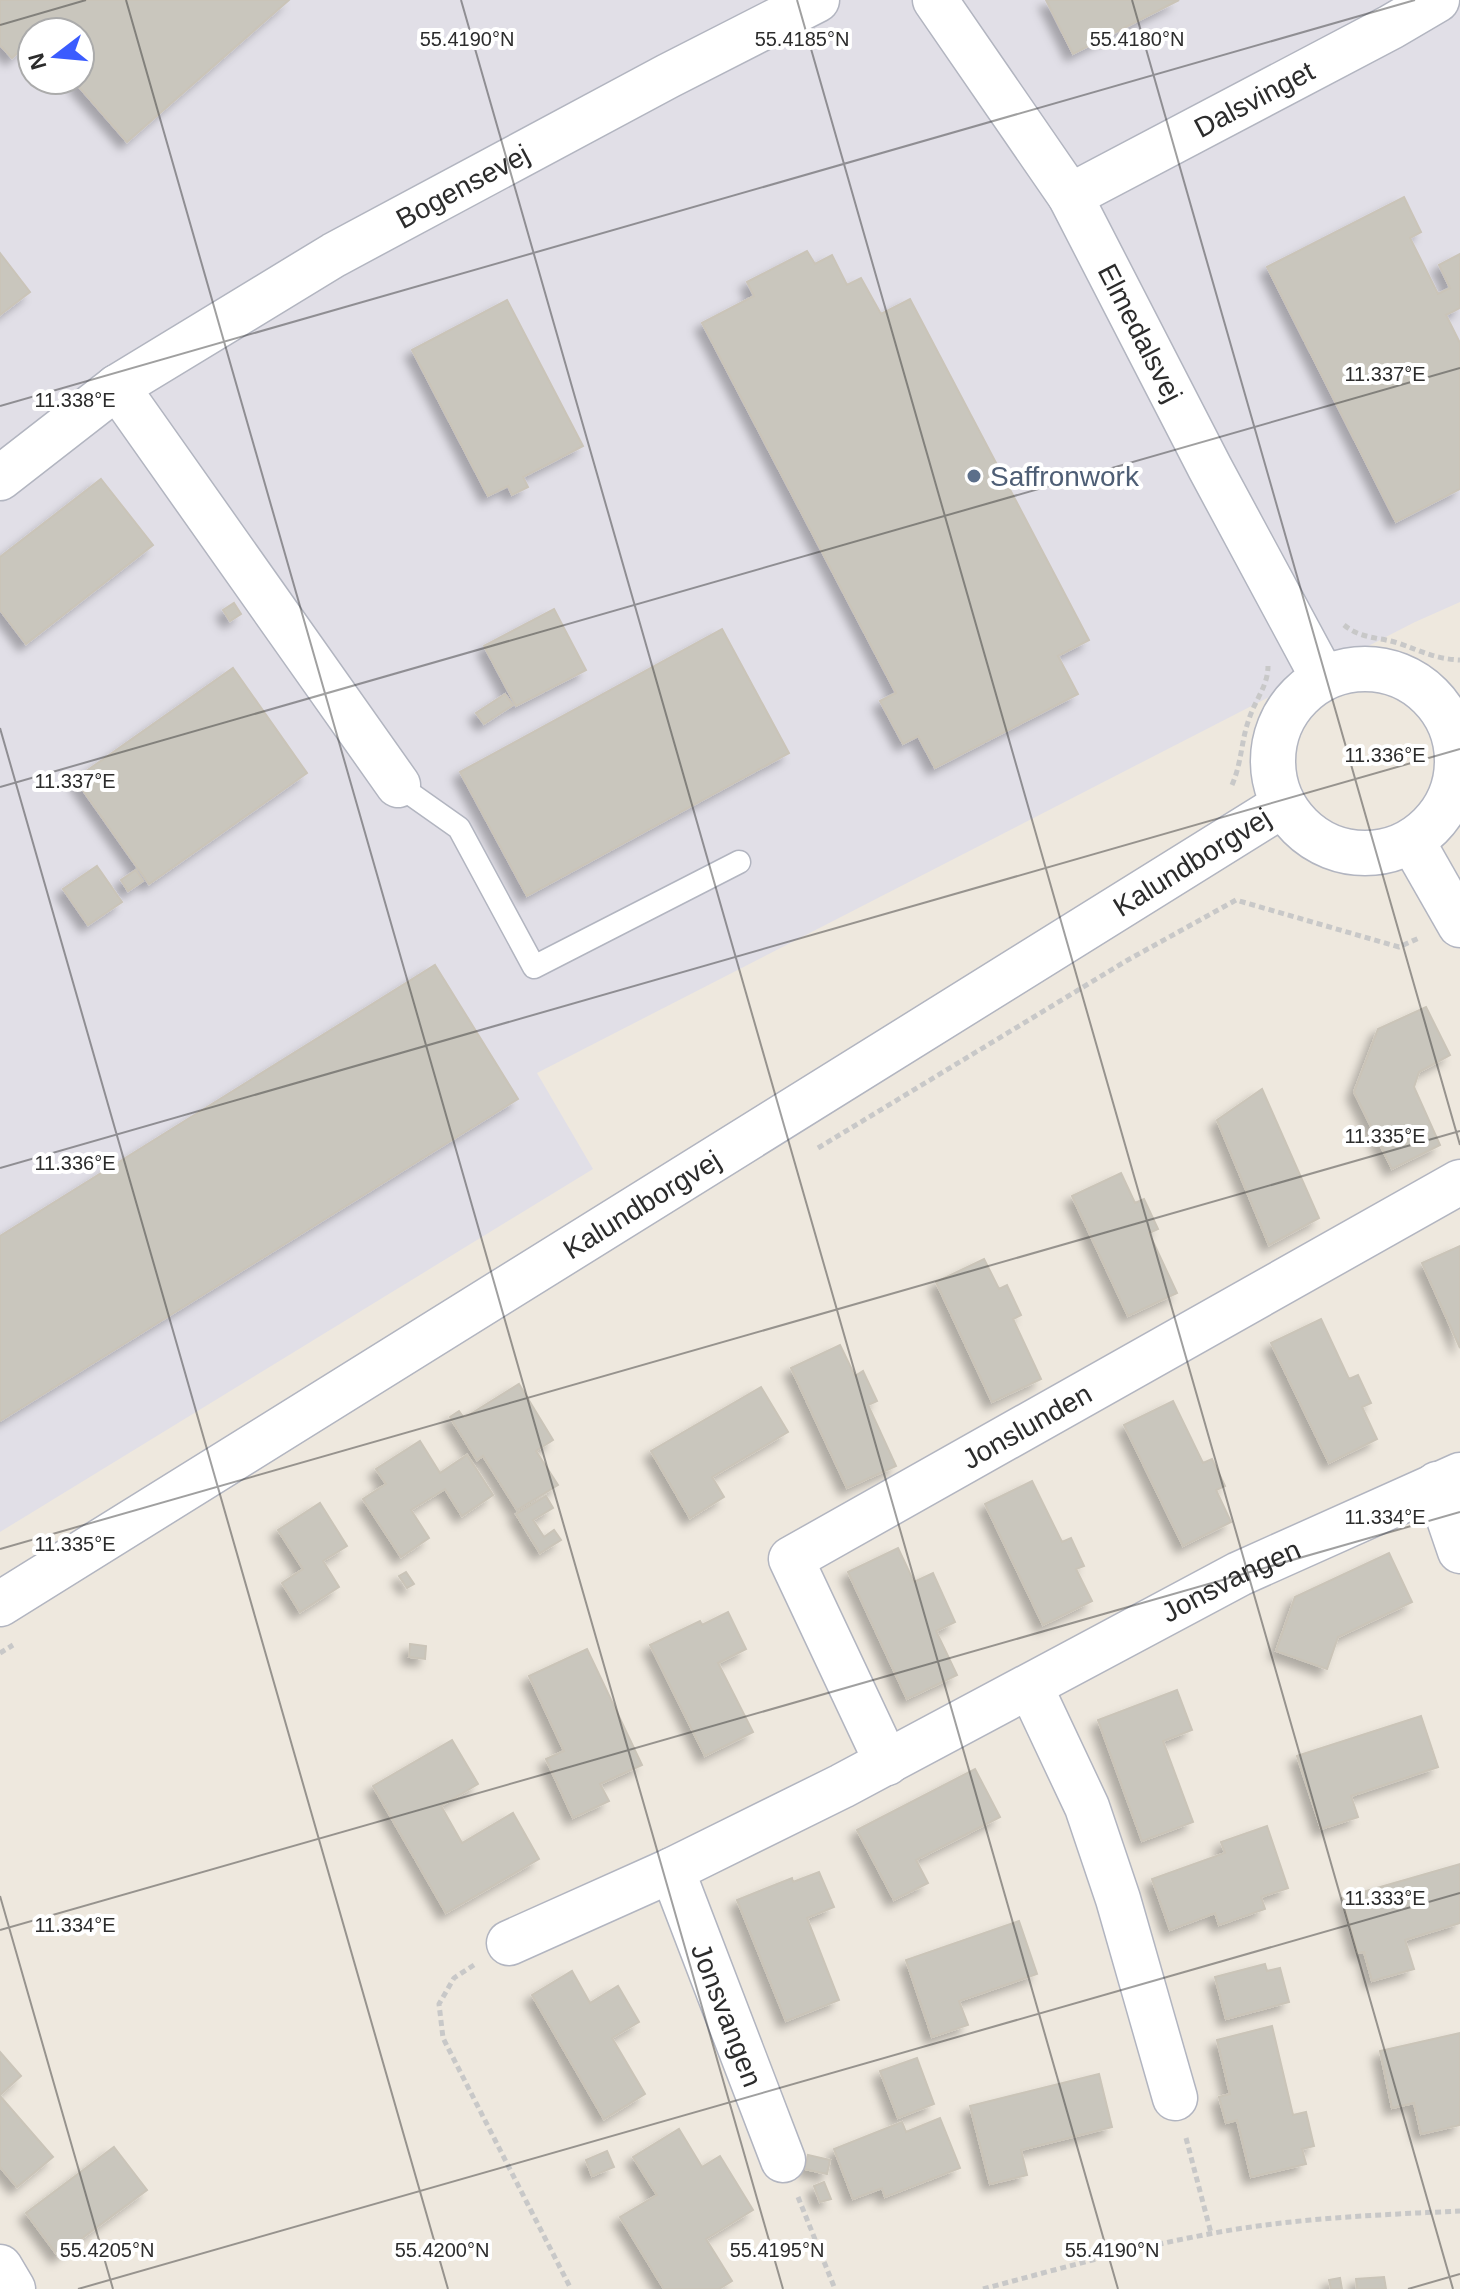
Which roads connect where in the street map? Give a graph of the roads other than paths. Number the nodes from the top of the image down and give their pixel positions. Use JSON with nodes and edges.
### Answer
{"nodes":[{"id":1,"x":817,"y":0,"type":"edge"},
{"id":2,"x":935,"y":0,"type":"edge"},
{"id":3,"x":1437,"y":0,"type":"edge"},
{"id":4,"x":1070,"y":196,"type":"junction"},
{"id":5,"x":117,"y":387,"type":"junction"},
{"id":6,"x":0,"y":478,"type":"edge"},
{"id":7,"x":1323,"y":678,"type":"junction"},
{"id":8,"x":1451,"y":706,"type":"edge"},
{"id":9,"x":398,"y":785,"type":"joint"},
{"id":10,"x":1283,"y":805,"type":"junction"},
{"id":11,"x":1412,"y":841,"type":"junction"},
{"id":12,"x":739,"y":862,"type":"dead end"},
{"id":13,"x":1459,"y":923,"type":"edge"},
{"id":14,"x":1460,"y":1182,"type":"edge"},
{"id":15,"x":1448,"y":1479,"type":"edge"},
{"id":16,"x":1460,"y":1551,"type":"edge"},
{"id":17,"x":0,"y":1604,"type":"edge"},
{"id":18,"x":1031,"y":1688,"type":"junction"},
{"id":19,"x":887,"y":1763,"type":"junction"},
{"id":20,"x":672,"y":1870,"type":"junction"},
{"id":21,"x":509,"y":1943,"type":"road end"},
{"id":22,"x":1175,"y":2098,"type":"road end"},
{"id":23,"x":783,"y":2160,"type":"road end"},
{"id":24,"x":0,"y":2267,"type":"edge"},
{"id":25,"x":13,"y":2289,"type":"edge"}],
"edges":[{"from":1,"to":5,"type":"street","name":"Bogensevej"},
{"from":2,"to":4,"type":"street","name":"Elmedalsvej"},
{"from":3,"to":4,"type":"street","name":"Dalsvinget"},
{"from":4,"to":7,"type":"street","name":"Elmedalsvej"},
{"from":5,"to":6,"type":"street","name":"Bogensevej"},
{"from":5,"to":9,"type":"street"},
{"from":7,"to":8,"type":"street"},
{"from":7,"to":10,"type":"street"},
{"from":8,"to":11,"type":"street"},
{"from":9,"to":12,"type":"lane"},
{"from":10,"to":11,"type":"street"},
{"from":10,"to":17,"type":"street","name":"Kalundborgvej"},
{"from":11,"to":13,"type":"street"},
{"from":14,"to":19,"type":"street","name":"Jonslunden"},
{"from":15,"to":16,"type":"street","name":"Jonsvangen"},
{"from":15,"to":18,"type":"street","name":"Jonsvangen"},
{"from":18,"to":19,"type":"street","name":"Jonsvangen"},
{"from":18,"to":22,"type":"street"},
{"from":19,"to":20,"type":"street","name":"Jonsvangen"},
{"from":20,"to":21,"type":"street","name":"Jonsvangen"},
{"from":20,"to":23,"type":"street","name":"Jonsvangen"},
{"from":24,"to":25,"type":"street"}]}
